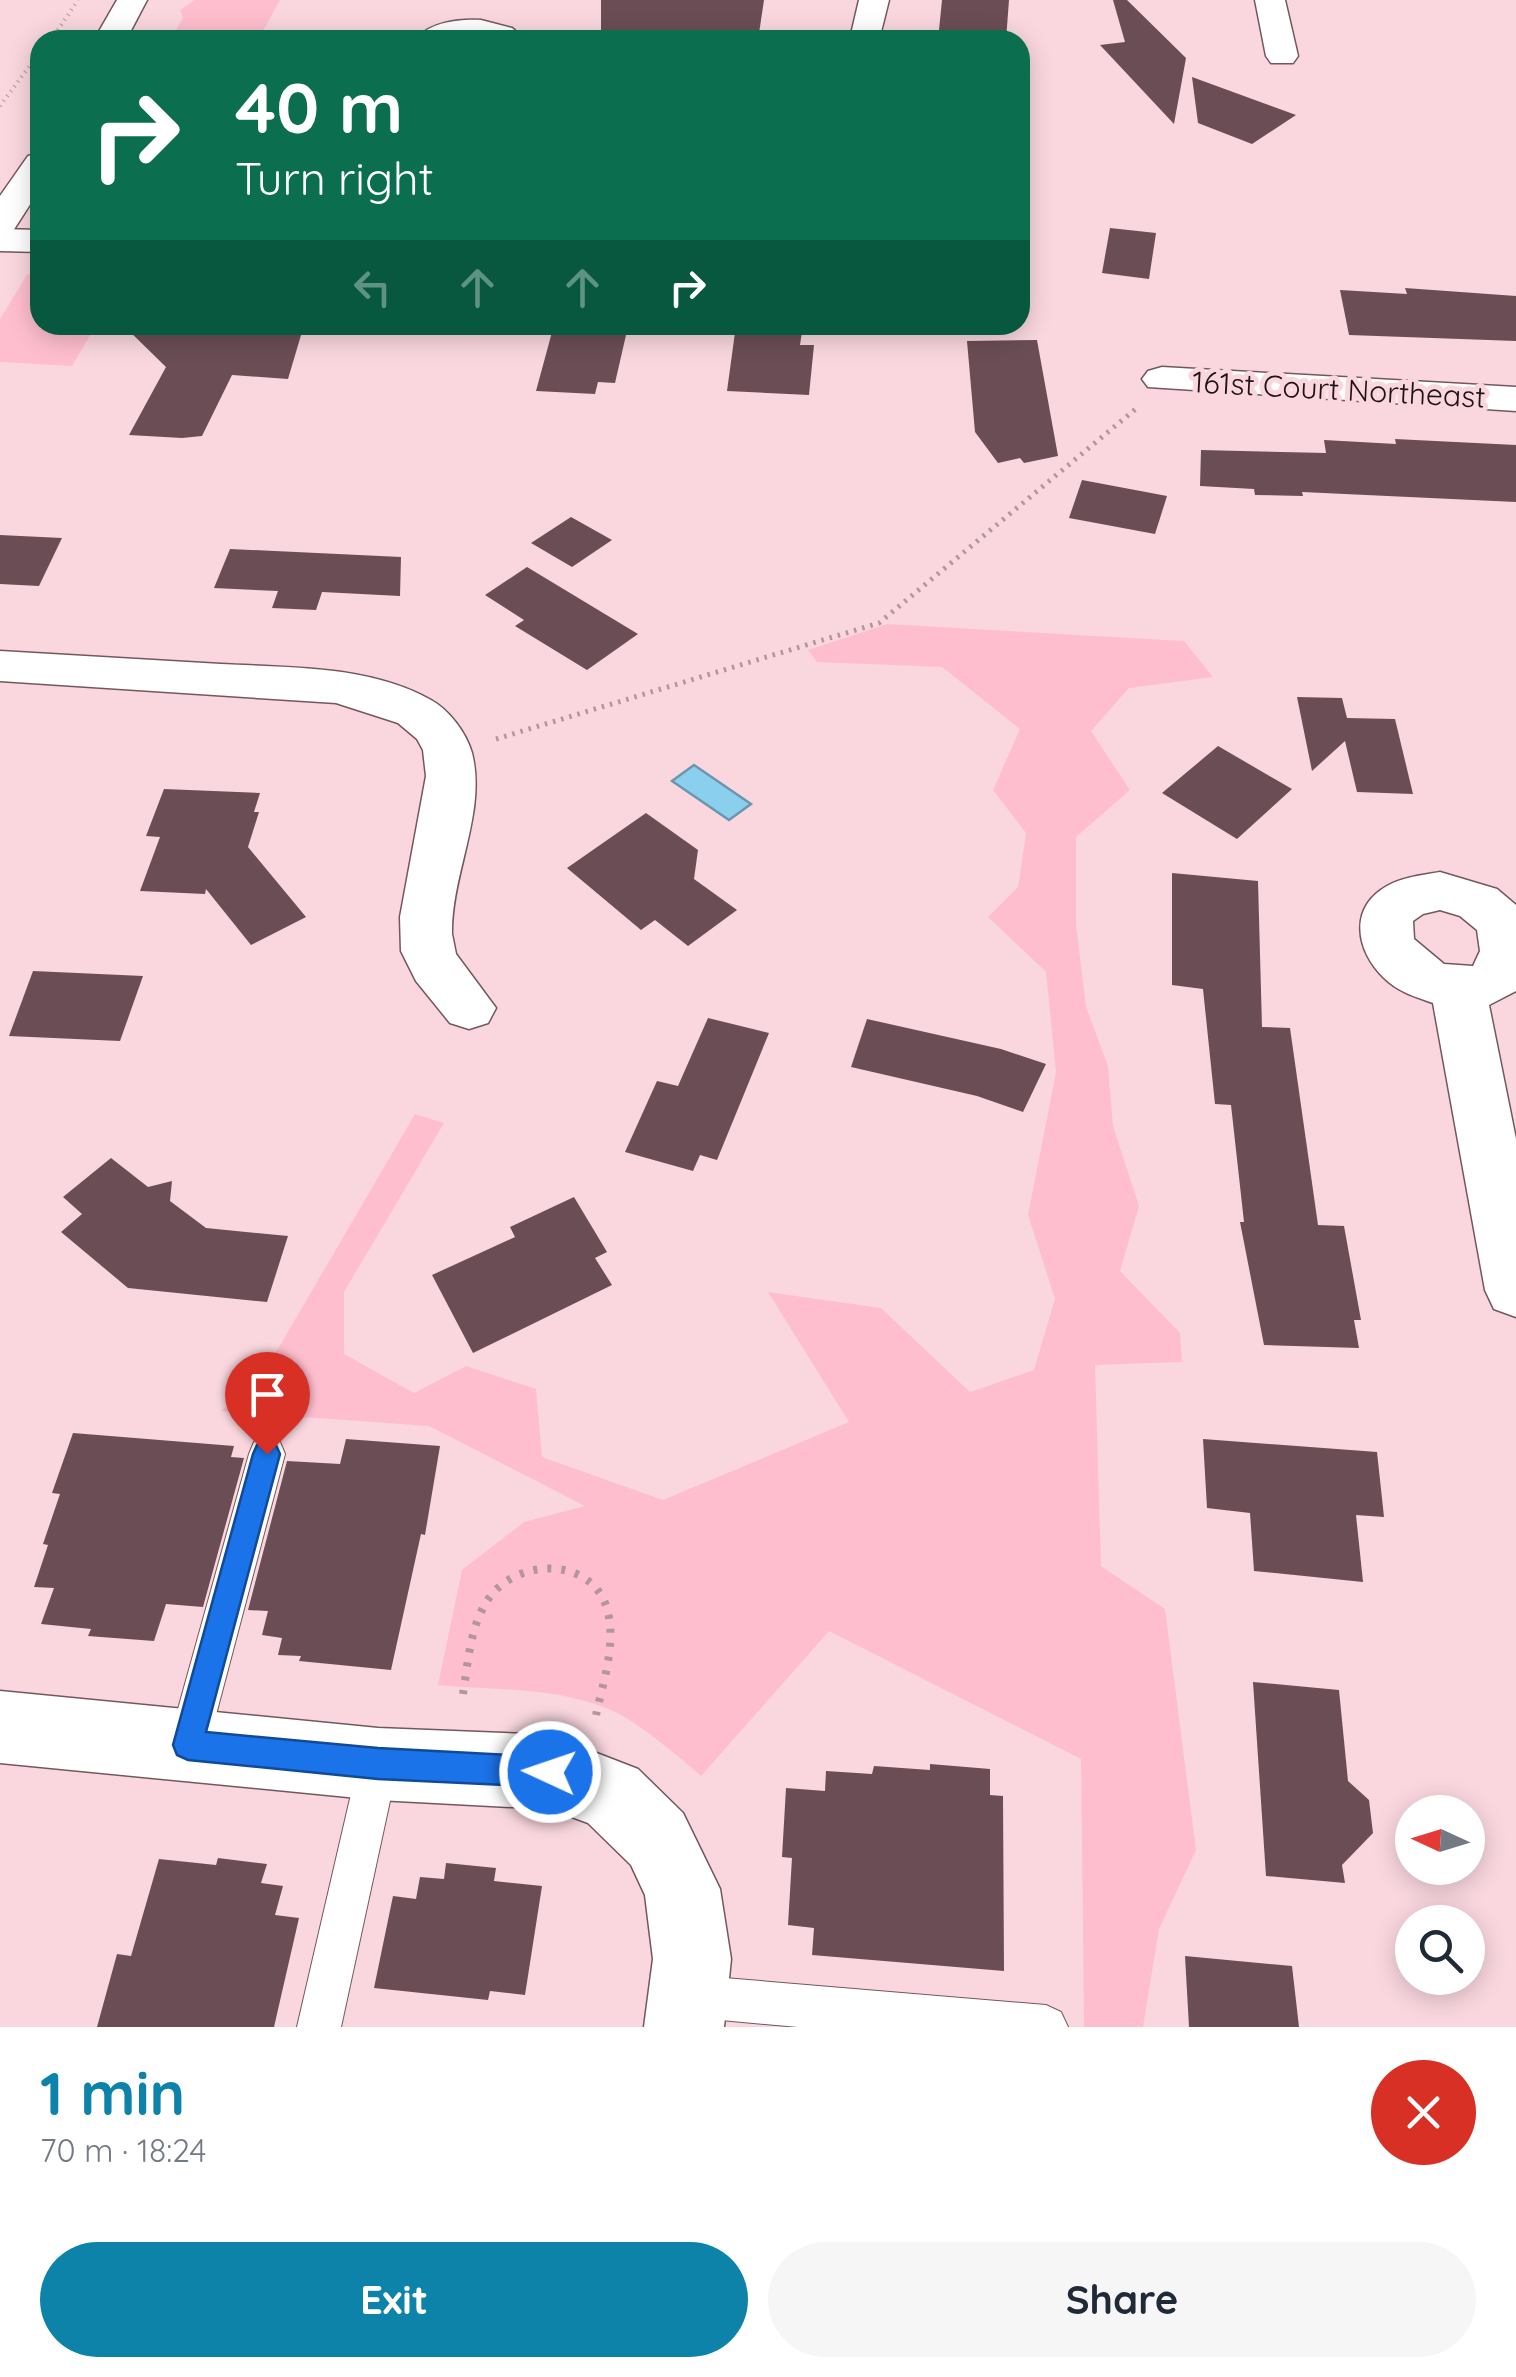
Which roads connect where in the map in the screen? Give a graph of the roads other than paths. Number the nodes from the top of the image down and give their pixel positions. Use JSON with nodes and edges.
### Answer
{"nodes":[{"id":1,"x":132,"y":0,"type":"edge"},
{"id":2,"x":155,"y":0,"type":"edge"},
{"id":3,"x":874,"y":0,"type":"edge"},
{"id":4,"x":1270,"y":0,"type":"edge"},
{"id":5,"x":116,"y":30,"type":"edge"},
{"id":6,"x":141,"y":30,"type":"edge"},
{"id":7,"x":868,"y":30,"type":"edge"},
{"id":8,"x":1282,"y":56,"type":"dead end"},
{"id":9,"x":30,"y":178,"type":"edge"},
{"id":10,"x":0,"y":222,"type":"edge"},
{"id":11,"x":0,"y":240,"type":"edge"},
{"id":12,"x":30,"y":241,"type":"edge"},
{"id":13,"x":1162,"y":379,"type":"road end"},
{"id":14,"x":1516,"y":399,"type":"edge"},
{"id":15,"x":0,"y":666,"type":"edge"},
{"id":16,"x":1458,"y":988,"type":"dead end"},
{"id":17,"x":469,"y":1008,"type":"dead end"},
{"id":18,"x":1516,"y":1290,"type":"edge"},
{"id":19,"x":267,"y":1454,"type":"dead end"},
{"id":20,"x":0,"y":1727,"type":"edge"},
{"id":21,"x":188,"y":1745,"type":"junction"},
{"id":22,"x":378,"y":1764,"type":"junction"},
{"id":23,"x":686,"y":2012,"type":"edge"},
{"id":24,"x":319,"y":2027,"type":"edge"},
{"id":25,"x":1046,"y":2027,"type":"edge"}],
"edges":[{"from":1,"to":5,"type":"street"},
{"from":2,"to":6,"type":"street"},
{"from":3,"to":7,"type":"street"},
{"from":4,"to":8,"type":"street"},
{"from":9,"to":10,"type":"street"},
{"from":11,"to":12,"type":"street"},
{"from":13,"to":14,"type":"street","name":"161st Court Northeast"},
{"from":15,"to":17,"type":"street"},
{"from":16,"to":18,"type":"street"},
{"from":19,"to":21,"type":"lane"},
{"from":20,"to":21,"type":"street"},
{"from":21,"to":22,"type":"street"},
{"from":22,"to":23,"type":"street"},
{"from":22,"to":24,"type":"lane"},
{"from":23,"to":25,"type":"lane"}]}
